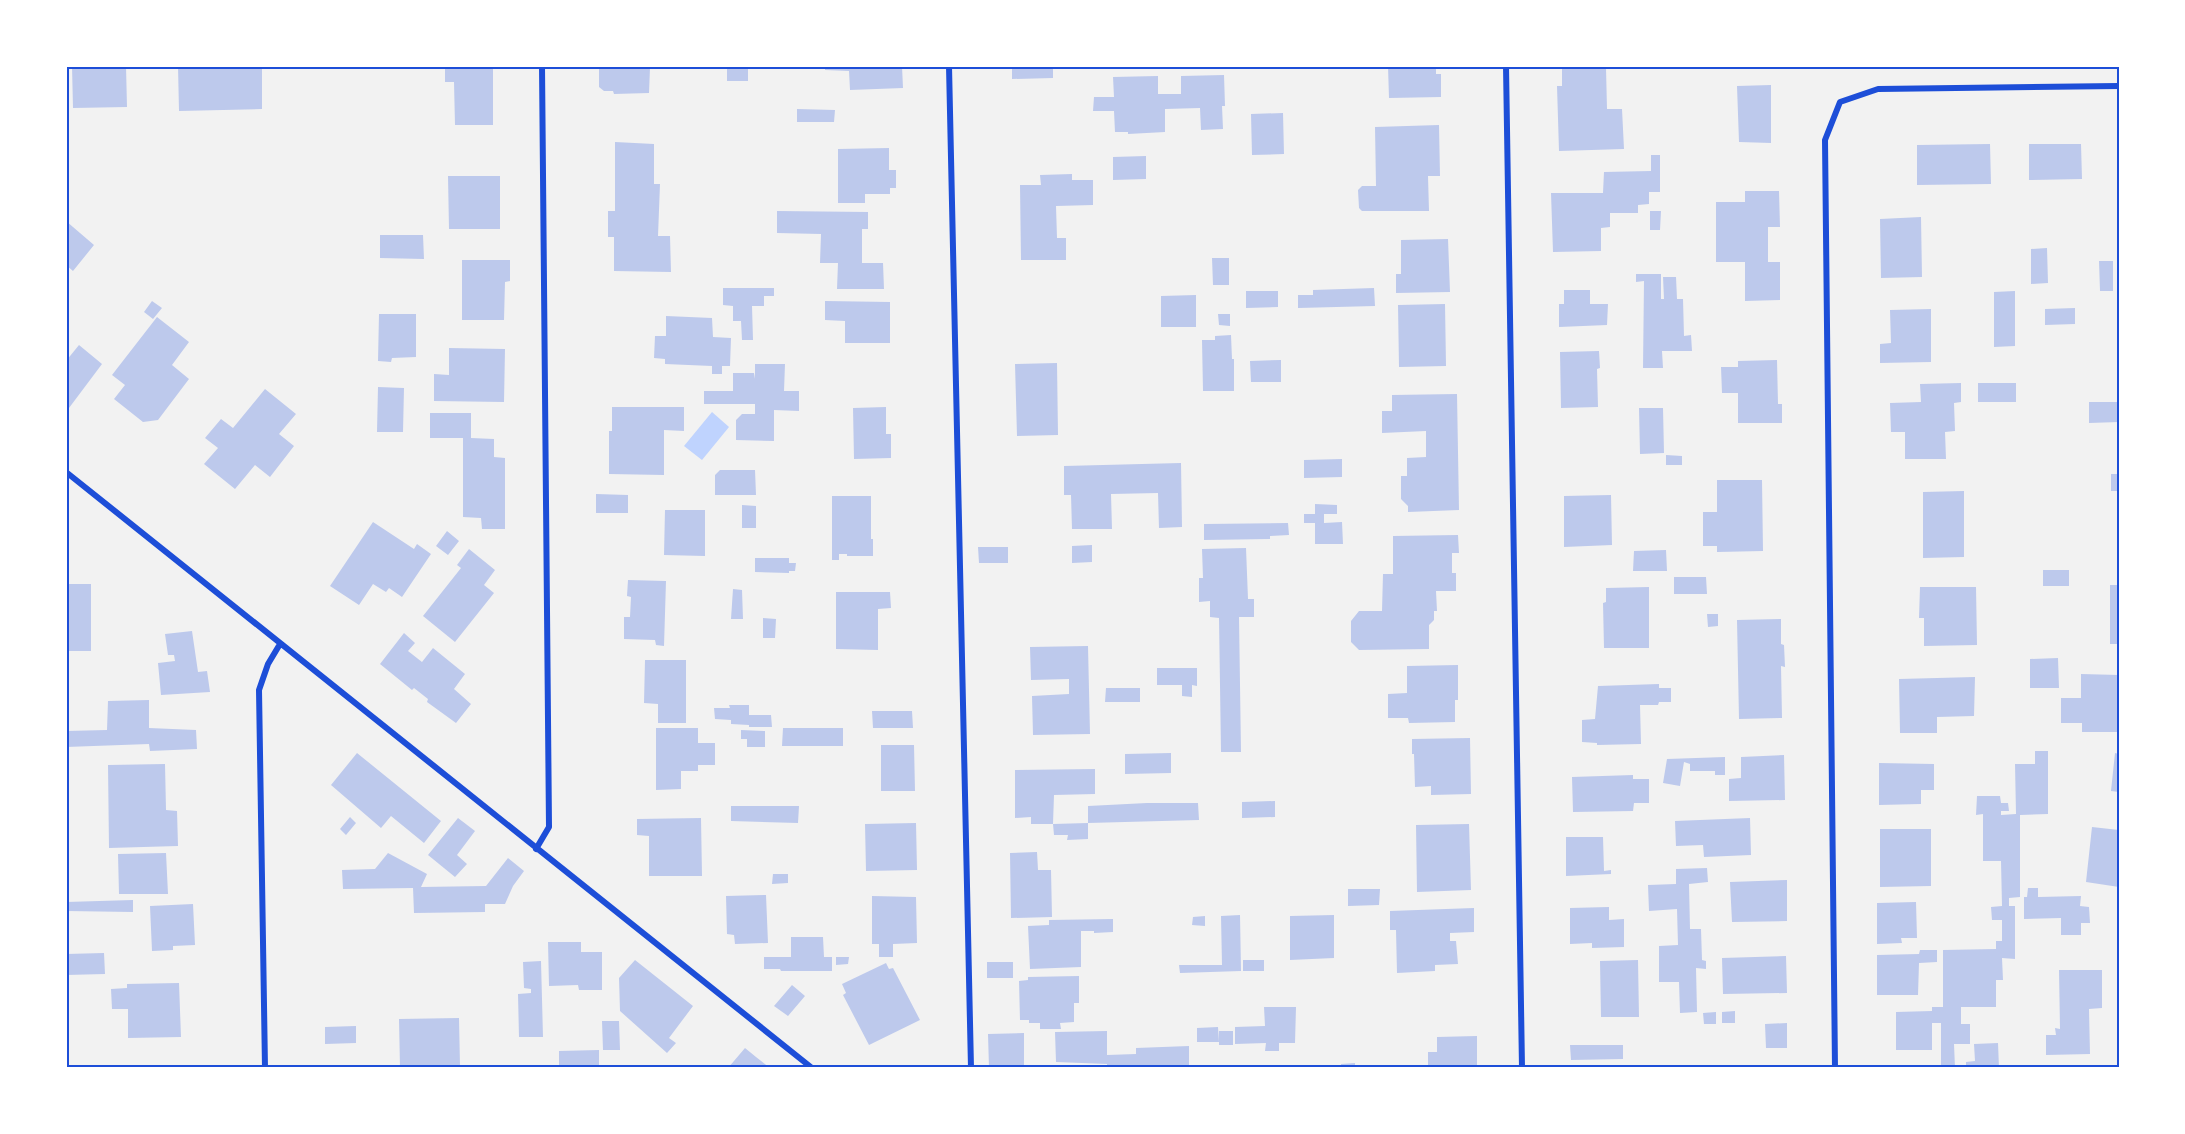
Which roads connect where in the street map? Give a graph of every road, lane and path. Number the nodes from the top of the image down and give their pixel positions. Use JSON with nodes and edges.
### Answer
{"nodes":[{"id":1,"x":542,"y":66,"type":"edge"},
{"id":2,"x":949,"y":66,"type":"edge"},
{"id":3,"x":1506,"y":66,"type":"edge"},
{"id":4,"x":2119,"y":86,"type":"edge"},
{"id":5,"x":66,"y":472,"type":"edge"},
{"id":6,"x":280,"y":644,"type":"junction"},
{"id":7,"x":536,"y":849,"type":"junction"},
{"id":8,"x":265,"y":1068,"type":"edge"},
{"id":9,"x":812,"y":1068,"type":"edge"},
{"id":10,"x":971,"y":1068,"type":"edge"},
{"id":11,"x":1522,"y":1068,"type":"edge"},
{"id":12,"x":1836,"y":1068,"type":"edge"}],
"edges":[{"from":1,"to":7,"type":"street"},
{"from":2,"to":10,"type":"street"},
{"from":3,"to":11,"type":"street"},
{"from":4,"to":12,"type":"street"},
{"from":5,"to":6,"type":"street"},
{"from":6,"to":7,"type":"street"},
{"from":6,"to":8,"type":"street"},
{"from":7,"to":9,"type":"street"}]}
